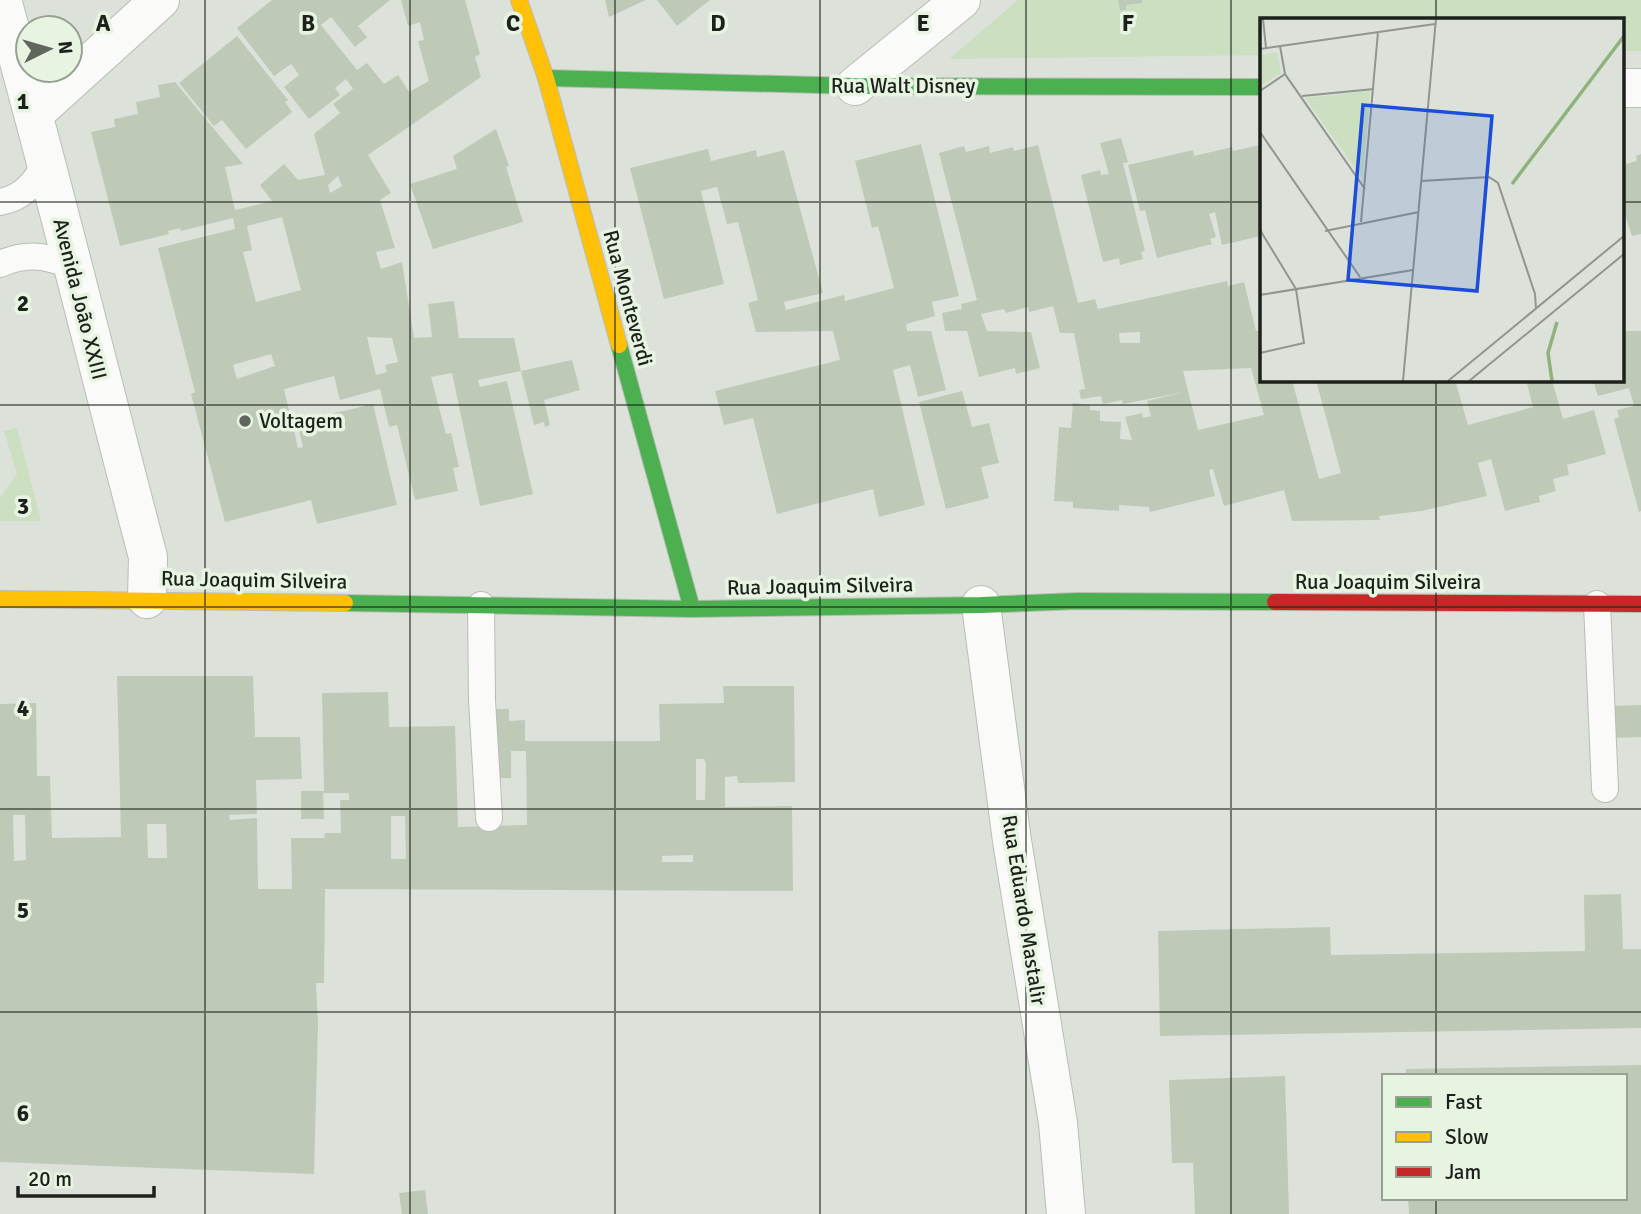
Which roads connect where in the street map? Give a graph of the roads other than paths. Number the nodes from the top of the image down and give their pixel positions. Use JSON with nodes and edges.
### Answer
{"nodes":[{"id":1,"x":2,"y":0,"type":"edge"},
{"id":2,"x":160,"y":0,"type":"edge"},
{"id":3,"x":519,"y":0,"type":"edge"},
{"id":4,"x":961,"y":0,"type":"edge"},
{"id":5,"x":546,"y":78,"type":"junction"},
{"id":6,"x":855,"y":86,"type":"junction"},
{"id":7,"x":1260,"y":87,"type":"edge"},
{"id":8,"x":34,"y":114,"type":"junction"},
{"id":9,"x":46,"y":162,"type":"junction"},
{"id":10,"x":6,"y":201,"type":"edge"},
{"id":11,"x":59,"y":217,"type":"junction"},
{"id":12,"x":12,"y":260,"type":"edge"},
{"id":13,"x":70,"y":264,"type":"junction"},
{"id":14,"x":0,"y":599,"type":"edge"},
{"id":15,"x":147,"y":599,"type":"junction"},
{"id":16,"x":1597,"y":604,"type":"junction"},
{"id":17,"x":1641,"y":604,"type":"edge"},
{"id":18,"x":981,"y":605,"type":"junction"},
{"id":19,"x":481,"y":606,"type":"junction"},
{"id":20,"x":692,"y":609,"type":"junction"},
{"id":21,"x":1605,"y":789,"type":"dead end"},
{"id":22,"x":489,"y":818,"type":"dead end"},
{"id":23,"x":1066,"y":1214,"type":"edge"}],
"edges":[{"from":1,"to":8,"type":"street","name":"Avenida João XXIII"},
{"from":2,"to":8,"type":"street"},
{"from":3,"to":5,"type":"street","name":"Rua Monteverdi"},
{"from":4,"to":6,"type":"street"},
{"from":5,"to":6,"type":"street","name":"Rua Walt Disney"},
{"from":5,"to":20,"type":"street","name":"Rua Monteverdi"},
{"from":6,"to":7,"type":"street","name":"Rua Walt Disney"},
{"from":8,"to":9,"type":"street","name":"Avenida João XXIII"},
{"from":9,"to":10,"type":"lane"},
{"from":9,"to":11,"type":"street","name":"Avenida João XXIII"},
{"from":10,"to":11,"type":"lane"},
{"from":11,"to":12,"type":"lane"},
{"from":11,"to":13,"type":"street","name":"Avenida João XXIII"},
{"from":12,"to":13,"type":"lane"},
{"from":13,"to":15,"type":"street","name":"Avenida João XXIII"},
{"from":14,"to":15,"type":"street","name":"Rua Joaquim Silveira"},
{"from":15,"to":19,"type":"street","name":"Rua Joaquim Silveira"},
{"from":16,"to":17,"type":"street","name":"Rua Joaquim Silveira"},
{"from":16,"to":18,"type":"street","name":"Rua Joaquim Silveira"},
{"from":16,"to":21,"type":"lane"},
{"from":18,"to":20,"type":"street","name":"Rua Joaquim Silveira"},
{"from":18,"to":23,"type":"street","name":"Rua Eduardo Mastalir"},
{"from":19,"to":20,"type":"street","name":"Rua Joaquim Silveira"},
{"from":19,"to":22,"type":"lane"}]}
